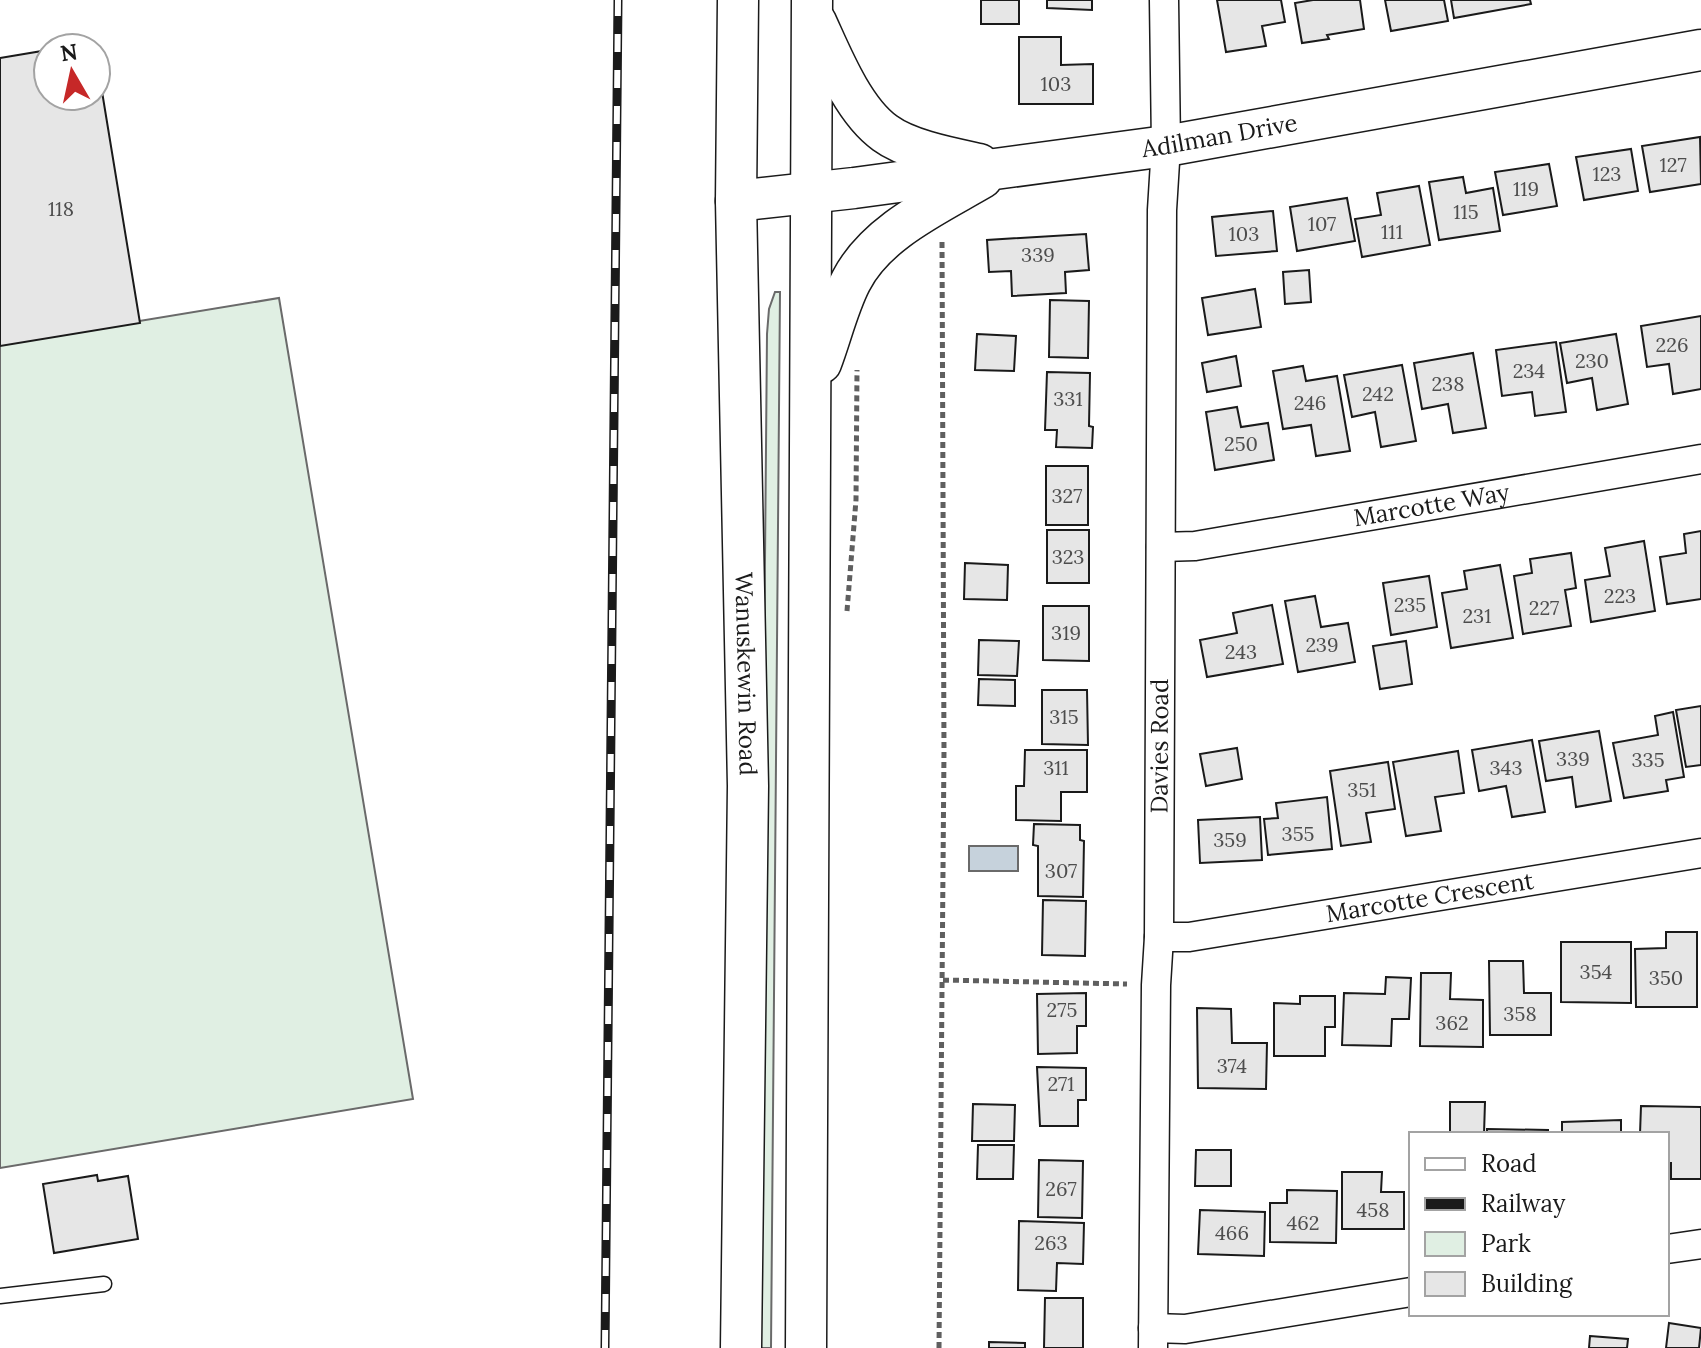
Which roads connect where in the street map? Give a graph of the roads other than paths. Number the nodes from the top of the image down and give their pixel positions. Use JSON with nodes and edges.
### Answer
{"nodes":[{"id":1,"x":738,"y":0,"type":"edge"},
{"id":2,"x":1164,"y":0,"type":"edge"},
{"id":3,"x":812,"y":7,"type":"edge"},
{"id":4,"x":1701,"y":50,"type":"edge"},
{"id":5,"x":1166,"y":146,"type":"junction"},
{"id":6,"x":999,"y":168,"type":"junction"},
{"id":7,"x":811,"y":193,"type":"junction"},
{"id":8,"x":736,"y":201,"type":"junction"},
{"id":9,"x":810,"y":389,"type":"junction"},
{"id":10,"x":1701,"y":459,"type":"edge"},
{"id":11,"x":1161,"y":547,"type":"junction"},
{"id":12,"x":1701,"y":853,"type":"edge"},
{"id":13,"x":1159,"y":937,"type":"junction"},
{"id":14,"x":1701,"y":1244,"type":"edge"},
{"id":15,"x":1669,"y":1249,"type":"edge"},
{"id":16,"x":104,"y":1284,"type":"dead end"},
{"id":17,"x":1409,"y":1292,"type":"edge"},
{"id":18,"x":0,"y":1296,"type":"edge"},
{"id":19,"x":1153,"y":1338,"type":"edge"},
{"id":20,"x":741,"y":1348,"type":"edge"},
{"id":21,"x":806,"y":1348,"type":"edge"}],
"edges":[{"from":1,"to":8,"type":"main road","name":"Wanuskewin Road"},
{"from":2,"to":5,"type":"street","name":"Davies Road"},
{"from":3,"to":6,"type":"main road"},
{"from":3,"to":7,"type":"main road"},
{"from":4,"to":5,"type":"main road","name":"Adilman Drive"},
{"from":5,"to":6,"type":"main road","name":"Adilman Drive"},
{"from":5,"to":11,"type":"street","name":"Davies Road"},
{"from":6,"to":7,"type":"main road","name":"Adilman Drive"},
{"from":6,"to":9,"type":"main road"},
{"from":7,"to":8,"type":"main road","name":"Adilman Drive"},
{"from":7,"to":9,"type":"main road"},
{"from":8,"to":20,"type":"main road","name":"Wanuskewin Road"},
{"from":9,"to":21,"type":"main road"},
{"from":10,"to":11,"type":"street","name":"Marcotte Way"},
{"from":11,"to":13,"type":"street","name":"Davies Road"},
{"from":12,"to":13,"type":"street","name":"Marcotte Crescent"},
{"from":13,"to":19,"type":"street","name":"Davies Road"},
{"from":14,"to":15,"type":"street"},
{"from":16,"to":18,"type":"lane"},
{"from":17,"to":19,"type":"street"}]}
